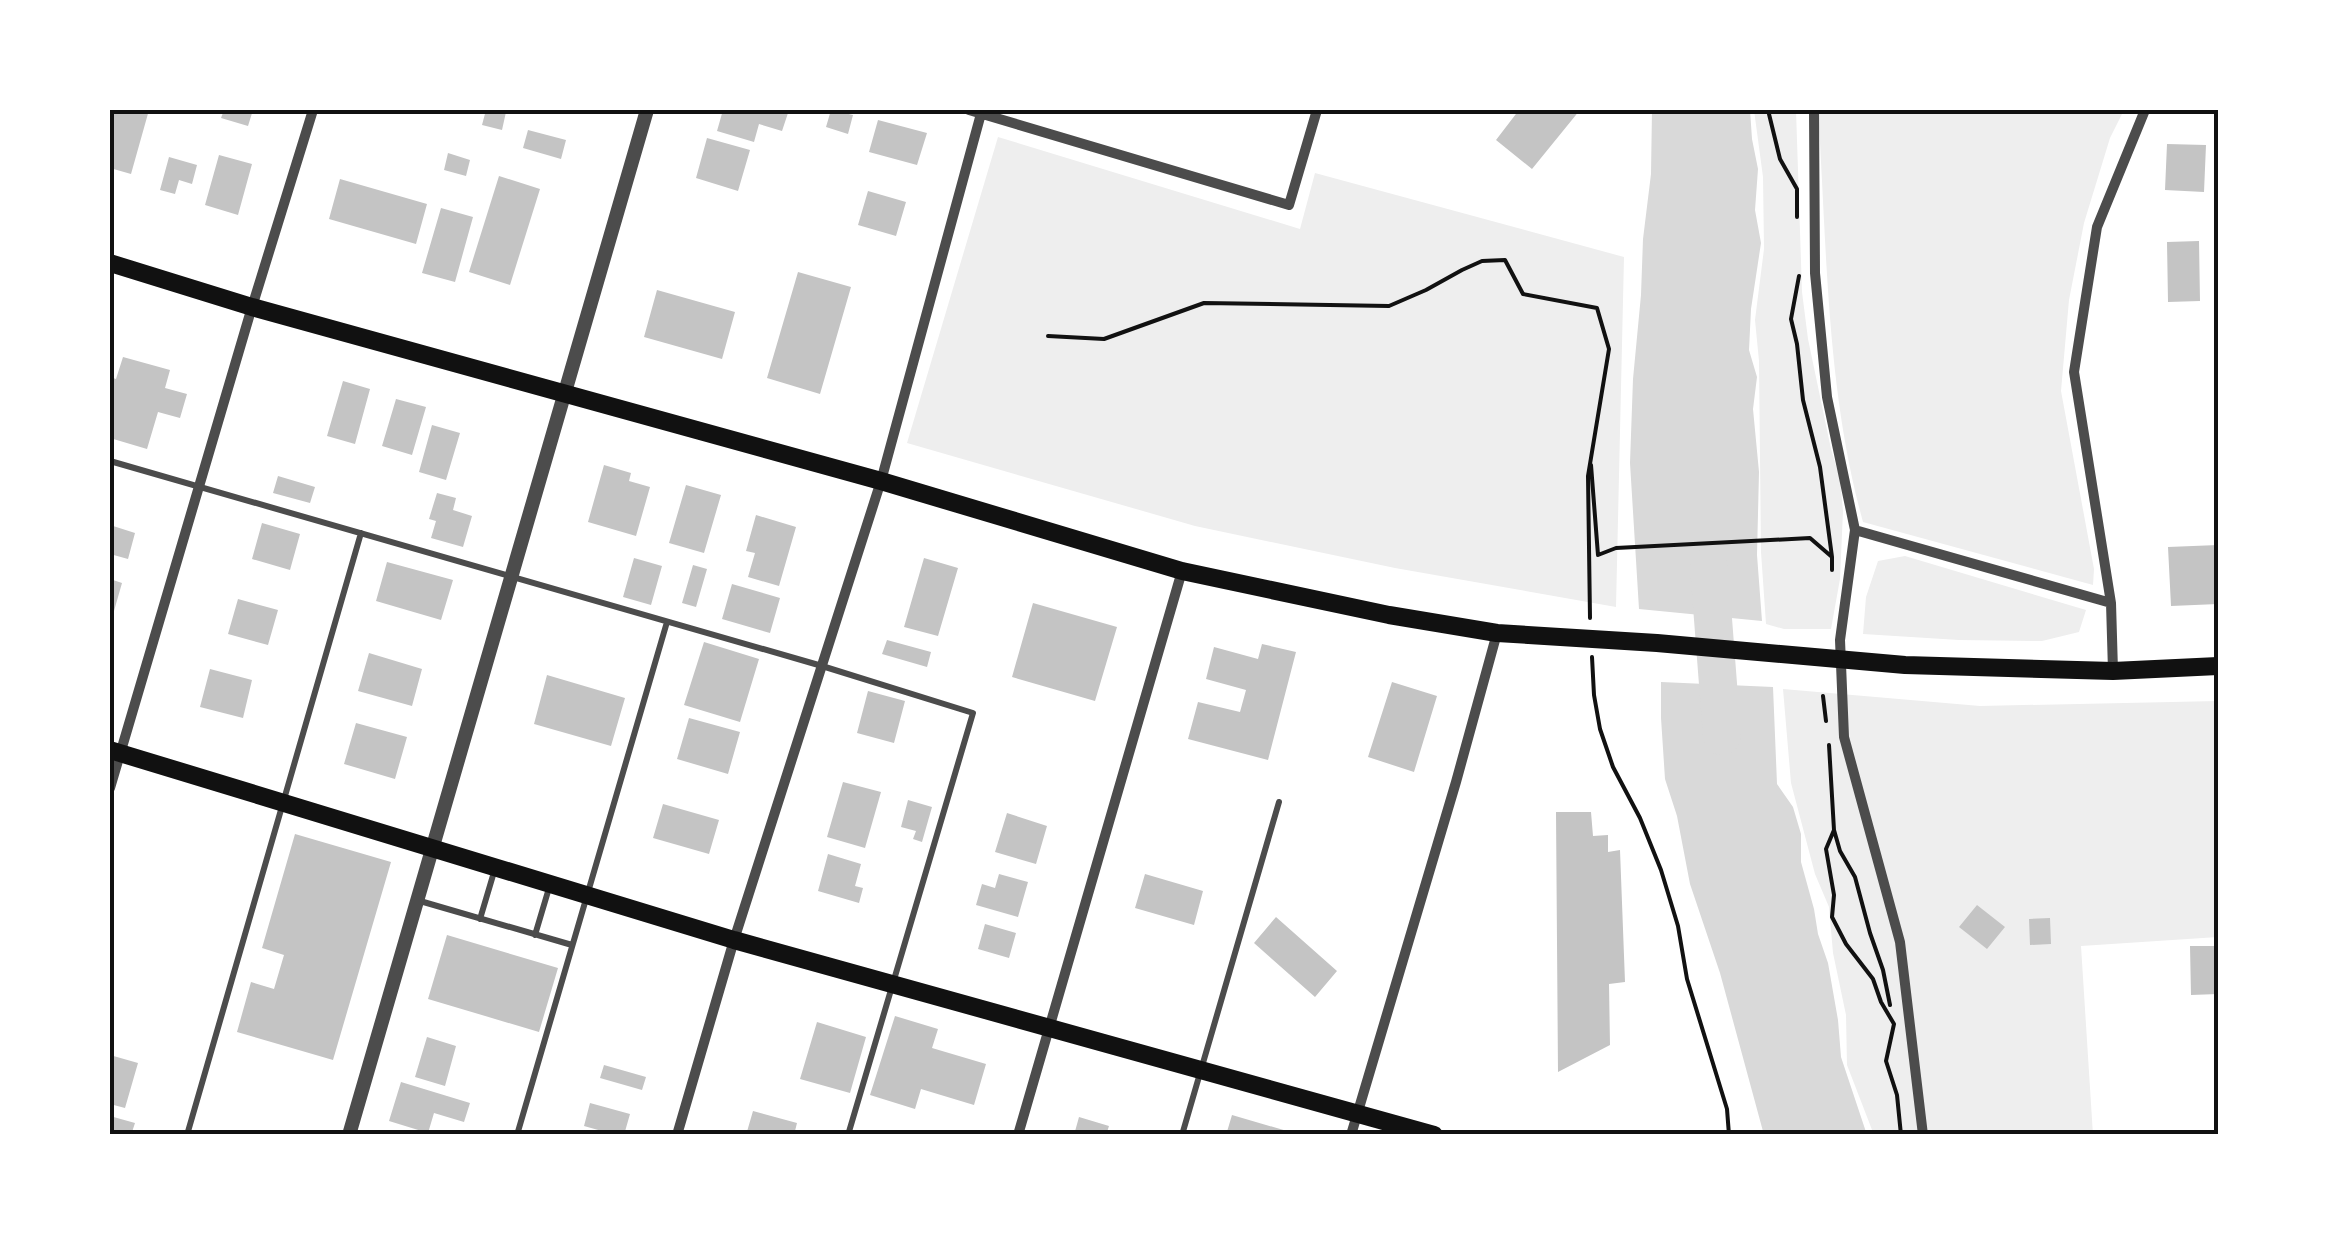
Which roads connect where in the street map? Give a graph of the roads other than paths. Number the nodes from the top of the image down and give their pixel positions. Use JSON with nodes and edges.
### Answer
{"nodes":[{"id":1,"x":313,"y":110,"type":"edge"},
{"id":2,"x":648,"y":110,"type":"edge"},
{"id":3,"x":968,"y":110,"type":"edge"},
{"id":4,"x":1317,"y":110,"type":"edge"},
{"id":5,"x":1814,"y":110,"type":"edge"},
{"id":6,"x":2145,"y":110,"type":"edge"},
{"id":7,"x":982,"y":112,"type":"edge"},
{"id":8,"x":110,"y":263,"type":"edge"},
{"id":9,"x":252,"y":308,"type":"junction"},
{"id":10,"x":565,"y":394,"type":"junction"},
{"id":11,"x":110,"y":461,"type":"edge"},
{"id":12,"x":881,"y":482,"type":"junction"},
{"id":13,"x":199,"y":486,"type":"junction"},
{"id":14,"x":1855,"y":530,"type":"junction"},
{"id":15,"x":361,"y":533,"type":"junction"},
{"id":16,"x":1182,"y":571,"type":"junction"},
{"id":17,"x":512,"y":577,"type":"junction"},
{"id":18,"x":2111,"y":603,"type":"junction"},
{"id":19,"x":667,"y":622,"type":"junction"},
{"id":20,"x":1497,"y":634,"type":"junction"},
{"id":21,"x":822,"y":666,"type":"junction"},
{"id":22,"x":2218,"y":666,"type":"edge"},
{"id":23,"x":2113,"y":670,"type":"junction"},
{"id":24,"x":115,"y":752,"type":"edge"},
{"id":25,"x":110,"y":788,"type":"edge"},
{"id":26,"x":1279,"y":802,"type":"dead end"},
{"id":27,"x":283,"y":803,"type":"junction"},
{"id":28,"x":433,"y":848,"type":"junction"},
{"id":29,"x":496,"y":867,"type":"junction"},
{"id":30,"x":550,"y":884,"type":"junction"},
{"id":31,"x":587,"y":895,"type":"junction"},
{"id":32,"x":418,"y":900,"type":"junction"},
{"id":33,"x":480,"y":919,"type":"junction"},
{"id":34,"x":535,"y":935,"type":"junction"},
{"id":35,"x":734,"y":940,"type":"junction"},
{"id":36,"x":572,"y":946,"type":"junction"},
{"id":37,"x":893,"y":983,"type":"junction"},
{"id":38,"x":1050,"y":1026,"type":"junction"},
{"id":39,"x":1201,"y":1069,"type":"junction"},
{"id":40,"x":1358,"y":1112,"type":"junction"},
{"id":41,"x":187,"y":1135,"type":"edge"},
{"id":42,"x":349,"y":1135,"type":"edge"},
{"id":43,"x":517,"y":1135,"type":"edge"},
{"id":44,"x":677,"y":1135,"type":"edge"},
{"id":45,"x":848,"y":1135,"type":"edge"},
{"id":46,"x":1018,"y":1135,"type":"edge"},
{"id":47,"x":1182,"y":1135,"type":"edge"},
{"id":48,"x":1351,"y":1135,"type":"edge"},
{"id":49,"x":1434,"y":1135,"type":"edge"},
{"id":50,"x":1923,"y":1135,"type":"edge"}],
"edges":[{"from":1,"to":9,"type":"street"},
{"from":2,"to":10,"type":"street"},
{"from":3,"to":7,"type":"street"},
{"from":4,"to":7,"type":"street"},
{"from":5,"to":14,"type":"street"},
{"from":6,"to":18,"type":"street"},
{"from":7,"to":12,"type":"street"},
{"from":8,"to":9,"type":"main road"},
{"from":9,"to":10,"type":"main road"},
{"from":9,"to":13,"type":"street"},
{"from":10,"to":12,"type":"main road"},
{"from":10,"to":17,"type":"street"},
{"from":11,"to":13,"type":"lane"},
{"from":12,"to":16,"type":"main road"},
{"from":12,"to":21,"type":"street"},
{"from":13,"to":15,"type":"lane"},
{"from":13,"to":24,"type":"street"},
{"from":14,"to":18,"type":"street"},
{"from":14,"to":50,"type":"street"},
{"from":15,"to":17,"type":"lane"},
{"from":15,"to":27,"type":"lane"},
{"from":16,"to":20,"type":"main road"},
{"from":16,"to":38,"type":"street"},
{"from":17,"to":19,"type":"lane"},
{"from":17,"to":28,"type":"street"},
{"from":18,"to":23,"type":"street"},
{"from":19,"to":21,"type":"lane"},
{"from":19,"to":31,"type":"lane"},
{"from":20,"to":23,"type":"main road"},
{"from":20,"to":40,"type":"street"},
{"from":21,"to":35,"type":"street"},
{"from":21,"to":37,"type":"lane"},
{"from":22,"to":23,"type":"main road"},
{"from":24,"to":25,"type":"street"},
{"from":24,"to":27,"type":"main road"},
{"from":26,"to":39,"type":"lane"},
{"from":27,"to":28,"type":"main road"},
{"from":27,"to":41,"type":"lane"},
{"from":28,"to":29,"type":"main road"},
{"from":28,"to":32,"type":"street"},
{"from":29,"to":30,"type":"main road"},
{"from":29,"to":33,"type":"lane"},
{"from":30,"to":31,"type":"main road"},
{"from":30,"to":34,"type":"lane"},
{"from":31,"to":35,"type":"main road"},
{"from":31,"to":36,"type":"lane"},
{"from":32,"to":33,"type":"lane"},
{"from":32,"to":42,"type":"street"},
{"from":33,"to":34,"type":"lane"},
{"from":34,"to":36,"type":"lane"},
{"from":35,"to":37,"type":"main road"},
{"from":35,"to":44,"type":"street"},
{"from":36,"to":43,"type":"lane"},
{"from":37,"to":38,"type":"main road"},
{"from":37,"to":45,"type":"lane"},
{"from":38,"to":39,"type":"main road"},
{"from":38,"to":46,"type":"street"},
{"from":39,"to":40,"type":"main road"},
{"from":39,"to":47,"type":"lane"},
{"from":40,"to":48,"type":"street"},
{"from":40,"to":49,"type":"main road"}]}
